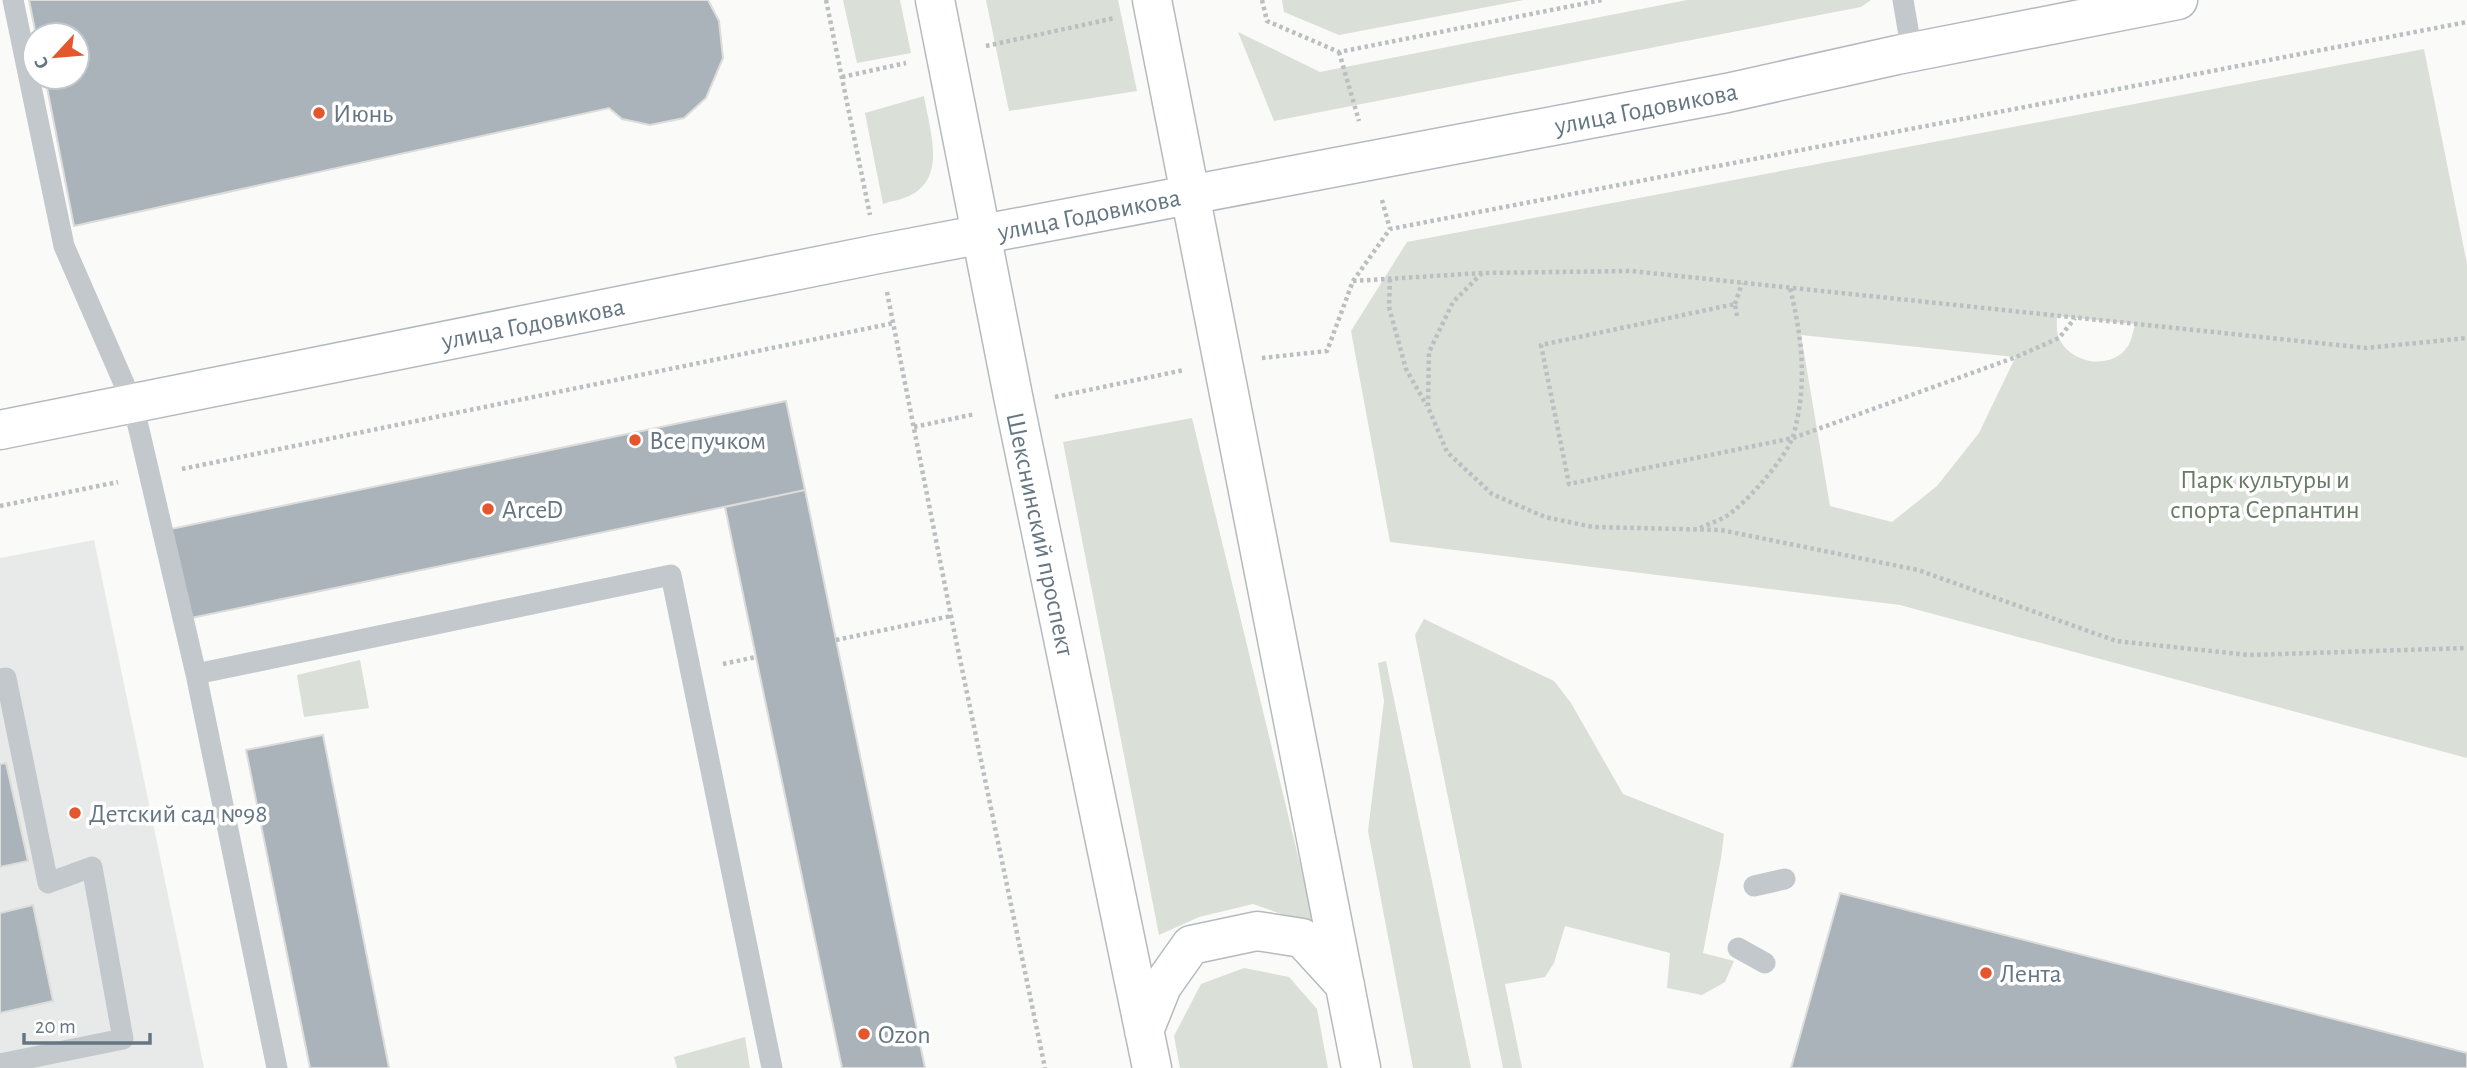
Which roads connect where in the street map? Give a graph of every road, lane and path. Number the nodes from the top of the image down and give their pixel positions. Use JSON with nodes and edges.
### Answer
{"nodes":[{"id":1,"x":13,"y":0,"type":"edge"},
{"id":2,"x":826,"y":0,"type":"edge"},
{"id":3,"x":935,"y":0,"type":"edge"},
{"id":4,"x":1262,"y":0,"type":"edge"},
{"id":5,"x":1602,"y":0,"type":"edge"},
{"id":6,"x":1903,"y":0,"type":"edge"},
{"id":7,"x":2178,"y":0,"type":"edge"},
{"id":8,"x":1153,"y":5,"type":"edge"},
{"id":9,"x":2467,"y":22,"type":"edge"},
{"id":10,"x":1912,"y":53,"type":"junction"},
{"id":11,"x":946,"y":55,"type":"junction"},
{"id":12,"x":842,"y":77,"type":"junction"},
{"id":13,"x":1191,"y":195,"type":"junction"},
{"id":14,"x":1390,"y":229,"type":"dead end"},
{"id":15,"x":982,"y":234,"type":"junction"},
{"id":16,"x":878,"y":254,"type":"junction"},
{"id":17,"x":1482,"y":274,"type":"junction"},
{"id":18,"x":1390,"y":279,"type":"junction"},
{"id":19,"x":1353,"y":281,"type":"dead end"},
{"id":20,"x":1742,"y":283,"type":"junction"},
{"id":21,"x":1790,"y":288,"type":"junction"},
{"id":22,"x":1735,"y":304,"type":"junction"},
{"id":23,"x":1737,"y":316,"type":"dead end"},
{"id":24,"x":2075,"y":318,"type":"junction"},
{"id":25,"x":894,"y":323,"type":"junction"},
{"id":26,"x":2467,"y":338,"type":"edge"},
{"id":27,"x":133,"y":404,"type":"junction"},
{"id":28,"x":1427,"y":407,"type":"junction"},
{"id":29,"x":0,"y":430,"type":"edge"},
{"id":30,"x":1793,"y":438,"type":"junction"},
{"id":31,"x":150,"y":475,"type":"junction"},
{"id":32,"x":0,"y":506,"type":"edge"},
{"id":33,"x":1696,"y":529,"type":"junction"},
{"id":34,"x":951,"y":616,"type":"junction"},
{"id":35,"x":836,"y":640,"type":"dead end"},
{"id":36,"x":2467,"y":648,"type":"edge"},
{"id":37,"x":196,"y":674,"type":"junction"},
{"id":38,"x":0,"y":679,"type":"edge"},
{"id":39,"x":1785,"y":879,"type":"dead end"},
{"id":40,"x":1754,"y":886,"type":"dead end"},
{"id":41,"x":1738,"y":948,"type":"dead end"},
{"id":42,"x":1765,"y":963,"type":"dead end"},
{"id":43,"x":1345,"y":986,"type":"junction"},
{"id":44,"x":1144,"y":1031,"type":"junction"},
{"id":45,"x":0,"y":1064,"type":"edge"},
{"id":46,"x":277,"y":1068,"type":"edge"},
{"id":47,"x":772,"y":1068,"type":"edge"},
{"id":48,"x":1045,"y":1068,"type":"edge"},
{"id":49,"x":1152,"y":1068,"type":"edge"},
{"id":50,"x":1361,"y":1068,"type":"edge"}],
"edges":[{"from":1,"to":27,"type":"lane"},
{"from":2,"to":12,"type":"path"},
{"from":3,"to":11,"type":"main road","name":"Шекснинский проспект"},
{"from":4,"to":5,"type":"path"},
{"from":6,"to":10,"type":"lane"},
{"from":7,"to":10,"type":"main road","name":"улица Годовикова"},
{"from":8,"to":11,"type":"path"},
{"from":8,"to":13,"type":"main road"},
{"from":9,"to":14,"type":"path"},
{"from":10,"to":13,"type":"main road","name":"улица Годовикова"},
{"from":11,"to":12,"type":"path"},
{"from":11,"to":15,"type":"main road","name":"Шекснинский проспект"},
{"from":12,"to":16,"type":"path"},
{"from":13,"to":15,"type":"main road","name":"улица Годовикова"},
{"from":13,"to":43,"type":"main road"},
{"from":15,"to":16,"type":"main road","name":"улица Годовикова"},
{"from":15,"to":44,"type":"main road","name":"Шекснинский проспект"},
{"from":16,"to":25,"type":"path"},
{"from":16,"to":27,"type":"main road","name":"улица Годовикова"},
{"from":17,"to":18,"type":"path"},
{"from":17,"to":20,"type":"path"},
{"from":17,"to":28,"type":"path"},
{"from":18,"to":19,"type":"path"},
{"from":18,"to":28,"type":"path"},
{"from":20,"to":21,"type":"path"},
{"from":20,"to":22,"type":"path"},
{"from":21,"to":24,"type":"path"},
{"from":21,"to":30,"type":"path"},
{"from":22,"to":23,"type":"path"},
{"from":22,"to":30,"type":"path"},
{"from":24,"to":26,"type":"path"},
{"from":24,"to":30,"type":"path"},
{"from":25,"to":31,"type":"path"},
{"from":25,"to":34,"type":"path"},
{"from":27,"to":29,"type":"main road","name":"улица Годовикова"},
{"from":27,"to":31,"type":"lane"},
{"from":28,"to":33,"type":"path"},
{"from":30,"to":33,"type":"path"},
{"from":31,"to":32,"type":"path"},
{"from":31,"to":37,"type":"lane"},
{"from":33,"to":36,"type":"path"},
{"from":34,"to":35,"type":"path"},
{"from":34,"to":48,"type":"path"},
{"from":37,"to":46,"type":"lane"},
{"from":37,"to":47,"type":"lane"},
{"from":38,"to":45,"type":"lane"},
{"from":39,"to":40,"type":"lane"},
{"from":41,"to":42,"type":"lane"},
{"from":43,"to":44,"type":"main road"},
{"from":43,"to":50,"type":"main road"},
{"from":44,"to":49,"type":"main road","name":"Шекснинский проспект"}]}
